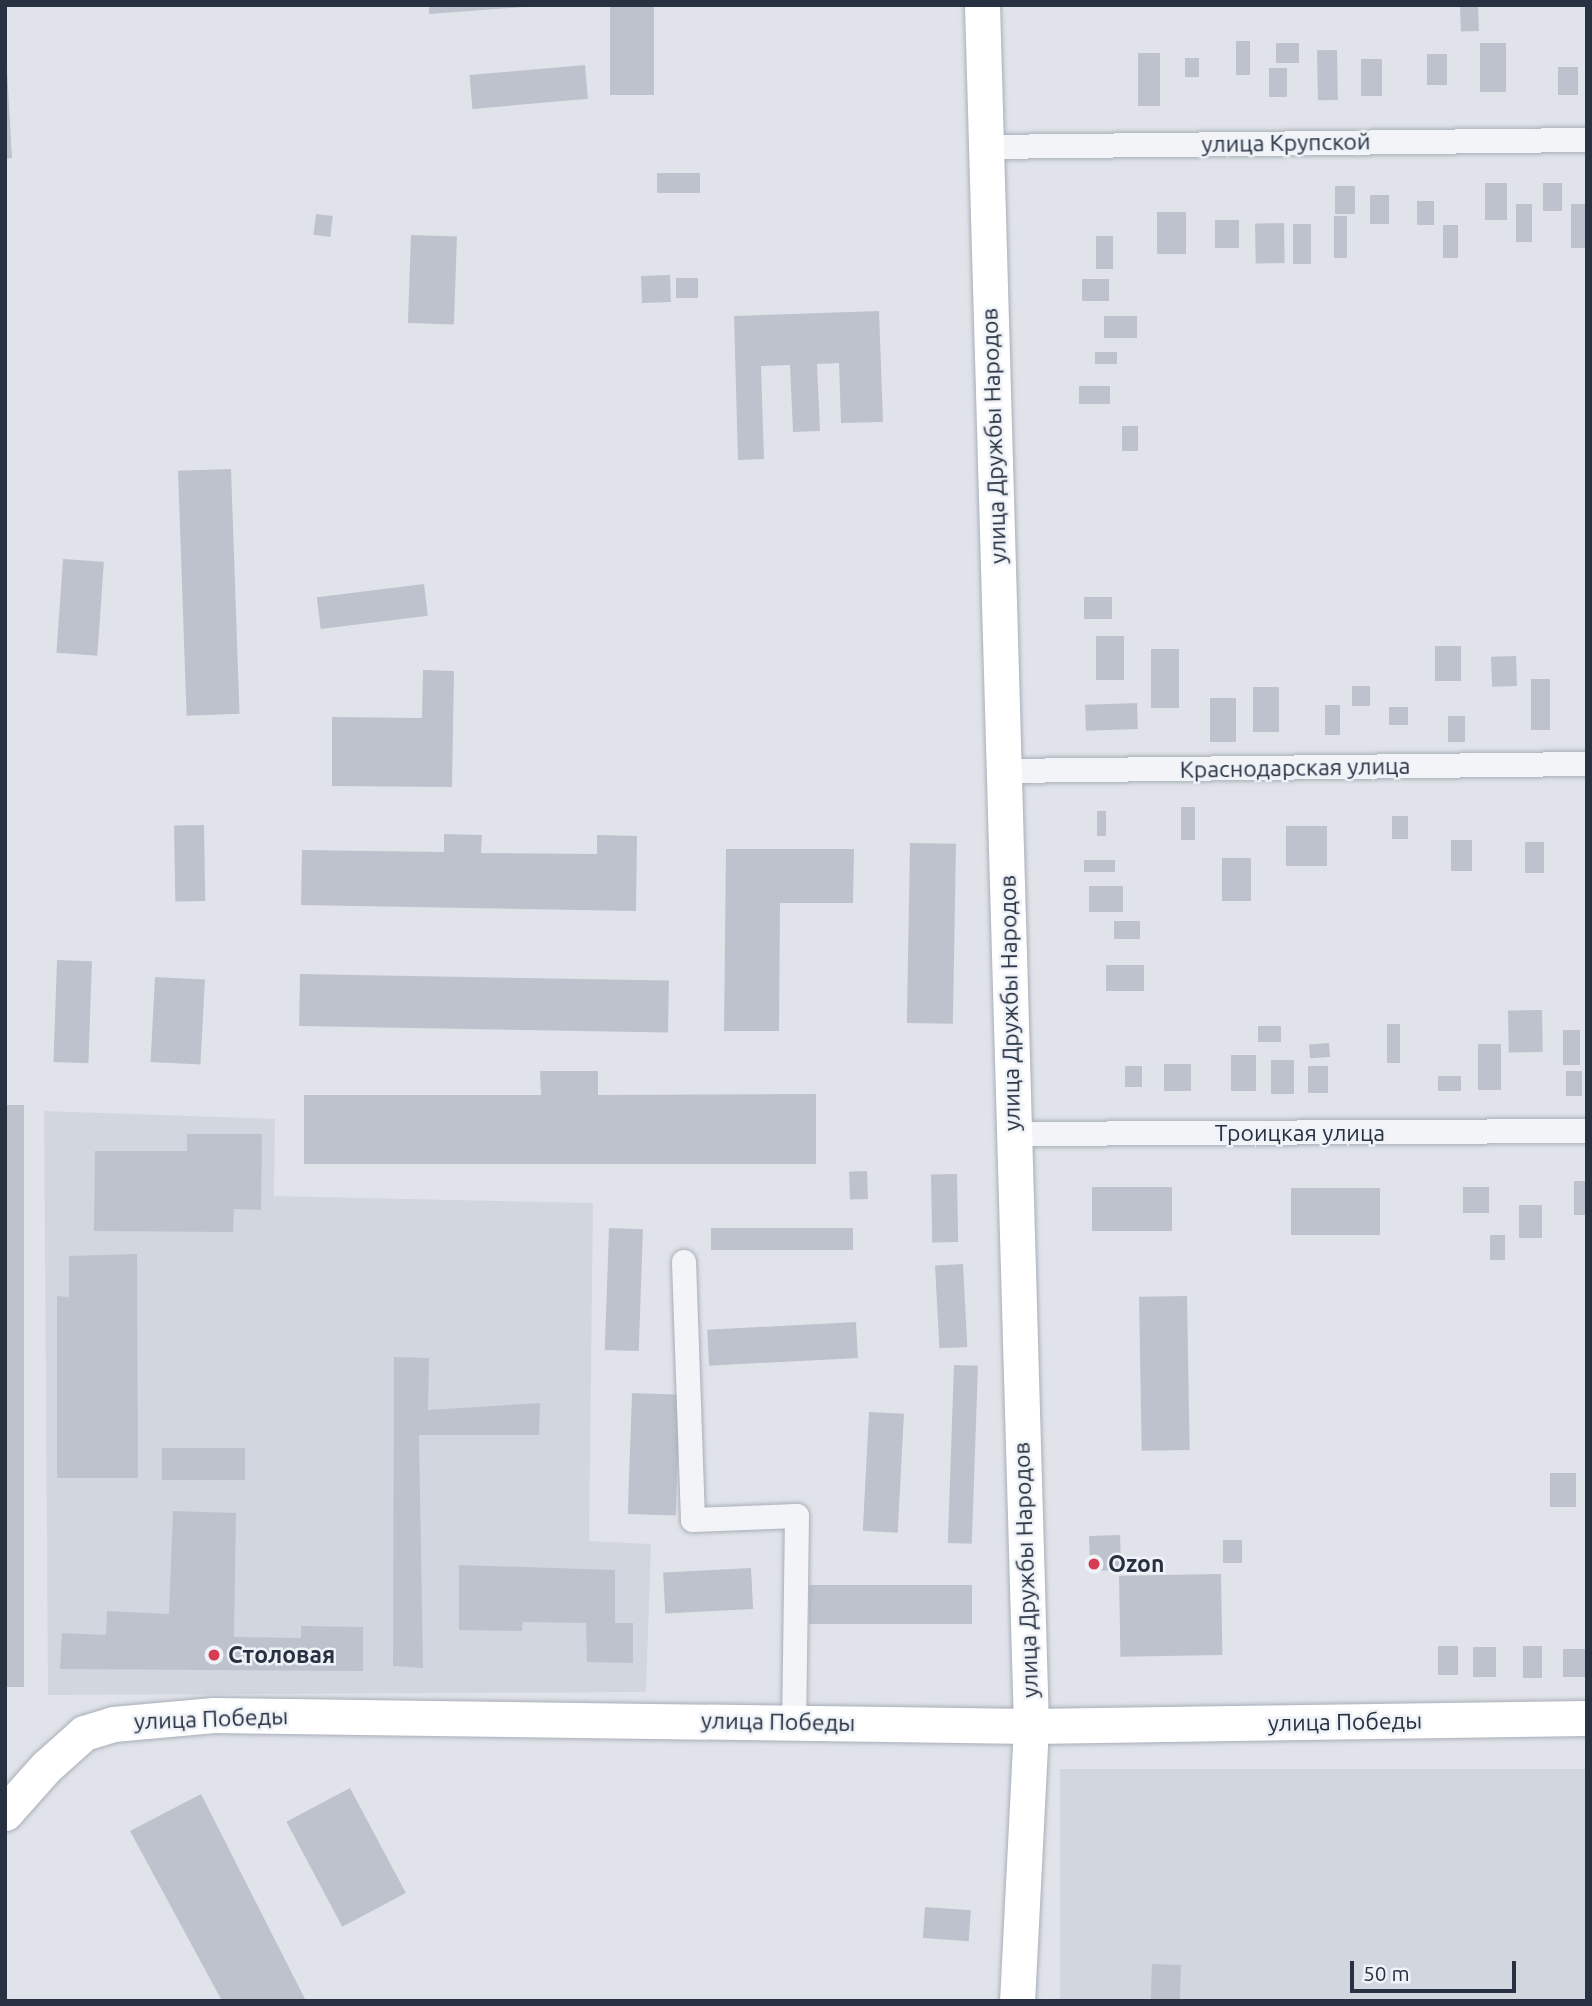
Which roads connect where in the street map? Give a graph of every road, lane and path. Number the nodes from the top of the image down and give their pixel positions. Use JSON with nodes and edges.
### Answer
{"nodes":[{"id":1,"x":982,"y":5,"type":"edge"},
{"id":2,"x":1587,"y":140,"type":"edge"},
{"id":3,"x":986,"y":147,"type":"junction"},
{"id":4,"x":1587,"y":764,"type":"edge"},
{"id":5,"x":1004,"y":771,"type":"junction"},
{"id":6,"x":1587,"y":1131,"type":"edge"},
{"id":7,"x":1013,"y":1134,"type":"junction"},
{"id":8,"x":684,"y":1262,"type":"dead end"},
{"id":9,"x":1587,"y":1718,"type":"edge"},
{"id":10,"x":794,"y":1723,"type":"junction"},
{"id":11,"x":1031,"y":1726,"type":"junction"},
{"id":12,"x":5,"y":1813,"type":"edge"},
{"id":13,"x":1017,"y":2001,"type":"edge"}],
"edges":[{"from":1,"to":3,"type":"street","name":"улица Дружбы Народов"},
{"from":2,"to":3,"type":"street","name":"улица Крупской"},
{"from":3,"to":5,"type":"street","name":"улица Дружбы Народов"},
{"from":4,"to":5,"type":"street","name":"Краснодарская улица"},
{"from":5,"to":7,"type":"street","name":"улица Дружбы Народов"},
{"from":6,"to":7,"type":"street","name":"Троицкая улица"},
{"from":7,"to":11,"type":"street","name":"улица Дружбы Народов"},
{"from":8,"to":10,"type":"street"},
{"from":9,"to":11,"type":"street","name":"улица Победы"},
{"from":10,"to":11,"type":"street","name":"улица Победы"},
{"from":10,"to":12,"type":"street","name":"улица Победы"},
{"from":11,"to":13,"type":"street","name":"улица Дружбы Народов"}]}
